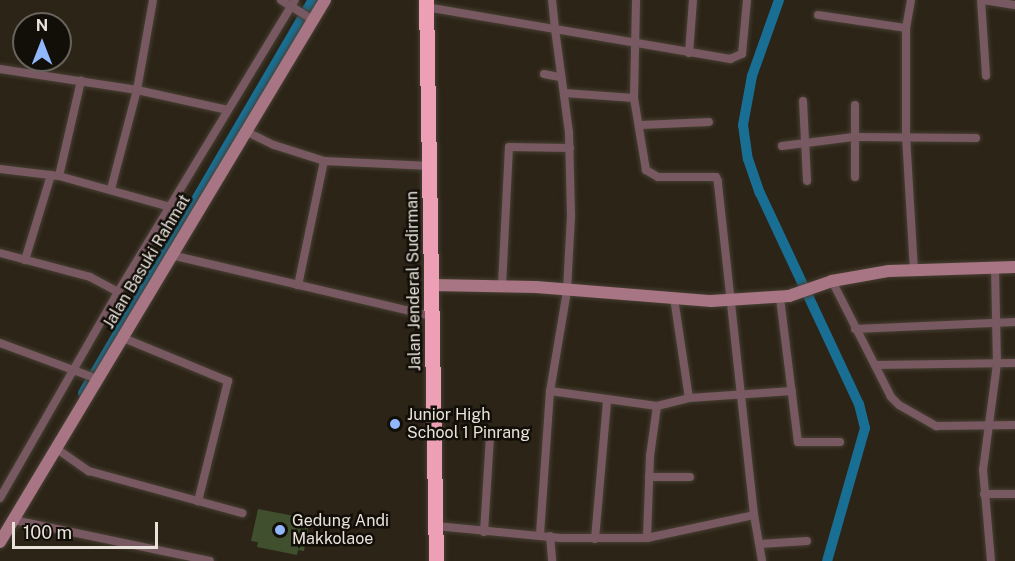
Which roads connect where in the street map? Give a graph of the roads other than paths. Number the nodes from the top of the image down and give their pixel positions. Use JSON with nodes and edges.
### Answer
{"nodes":[{"id":1,"x":153,"y":0,"type":"edge"},
{"id":2,"x":281,"y":0,"type":"edge"},
{"id":3,"x":326,"y":0,"type":"edge"},
{"id":4,"x":552,"y":0,"type":"edge"},
{"id":5,"x":636,"y":0,"type":"edge"},
{"id":6,"x":693,"y":0,"type":"edge"},
{"id":7,"x":747,"y":0,"type":"edge"},
{"id":8,"x":911,"y":0,"type":"edge"},
{"id":9,"x":982,"y":0,"type":"edge"},
{"id":10,"x":294,"y":3,"type":"edge"},
{"id":11,"x":426,"y":3,"type":"edge"},
{"id":12,"x":1015,"y":5,"type":"edge"},
{"id":13,"x":818,"y":15,"type":"dead end"},
{"id":14,"x":310,"y":17,"type":"junction"},
{"id":15,"x":906,"y":28,"type":"junction"},
{"id":16,"x":555,"y":29,"type":"junction"},
{"id":17,"x":634,"y":41,"type":"junction"},
{"id":18,"x":689,"y":53,"type":"junction"},
{"id":19,"x":0,"y":69,"type":"edge"},
{"id":20,"x":544,"y":74,"type":"dead end"},
{"id":21,"x":986,"y":76,"type":"dead end"},
{"id":22,"x":560,"y":77,"type":"junction"},
{"id":23,"x":81,"y":81,"type":"junction"},
{"id":24,"x":137,"y":90,"type":"junction"},
{"id":25,"x":564,"y":93,"type":"junction"},
{"id":26,"x":634,"y":98,"type":"junction"},
{"id":27,"x":803,"y":101,"type":"dead end"},
{"id":28,"x":855,"y":105,"type":"dead end"},
{"id":29,"x":228,"y":110,"type":"junction"},
{"id":30,"x":709,"y":122,"type":"dead end"},
{"id":31,"x":641,"y":125,"type":"junction"},
{"id":32,"x":245,"y":131,"type":"junction"},
{"id":33,"x":906,"y":136,"type":"junction"},
{"id":34,"x":853,"y":137,"type":"junction"},
{"id":35,"x":976,"y":138,"type":"dead end"},
{"id":36,"x":806,"y":142,"type":"junction"},
{"id":37,"x":782,"y":146,"type":"dead end"},
{"id":38,"x":570,"y":148,"type":"junction"},
{"id":39,"x":324,"y":161,"type":"junction"},
{"id":40,"x":430,"y":165,"type":"junction"},
{"id":41,"x":0,"y":169,"type":"edge"},
{"id":42,"x":55,"y":175,"type":"junction"},
{"id":43,"x":855,"y":177,"type":"dead end"},
{"id":44,"x":807,"y":181,"type":"dead end"},
{"id":45,"x":111,"y":189,"type":"junction"},
{"id":46,"x":170,"y":207,"type":"junction"},
{"id":47,"x":0,"y":253,"type":"edge"},
{"id":48,"x":171,"y":255,"type":"junction"},
{"id":49,"x":25,"y":260,"type":"junction"},
{"id":50,"x":1015,"y":267,"type":"edge"},
{"id":51,"x":995,"y":268,"type":"junction"},
{"id":52,"x":914,"y":270,"type":"junction"},
{"id":53,"x":829,"y":282,"type":"junction"},
{"id":54,"x":298,"y":285,"type":"junction"},
{"id":55,"x":432,"y":285,"type":"junction"},
{"id":56,"x":502,"y":285,"type":"junction"},
{"id":57,"x":567,"y":291,"type":"junction"},
{"id":58,"x":118,"y":292,"type":"junction"},
{"id":59,"x":674,"y":298,"type":"junction"},
{"id":60,"x":780,"y":298,"type":"junction"},
{"id":61,"x":731,"y":300,"type":"junction"},
{"id":62,"x":432,"y":316,"type":"junction"},
{"id":63,"x":1015,"y":321,"type":"edge"},
{"id":64,"x":996,"y":322,"type":"junction"},
{"id":65,"x":855,"y":329,"type":"junction"},
{"id":66,"x":121,"y":337,"type":"junction"},
{"id":67,"x":0,"y":343,"type":"edge"},
{"id":68,"x":1015,"y":363,"type":"edge"},
{"id":69,"x":997,"y":364,"type":"junction"},
{"id":70,"x":874,"y":365,"type":"junction"},
{"id":71,"x":76,"y":369,"type":"junction"},
{"id":72,"x":95,"y":377,"type":"junction"},
{"id":73,"x":550,"y":391,"type":"junction"},
{"id":74,"x":792,"y":391,"type":"junction"},
{"id":75,"x":742,"y":393,"type":"junction"},
{"id":76,"x":689,"y":398,"type":"junction"},
{"id":77,"x":607,"y":402,"type":"junction"},
{"id":78,"x":657,"y":406,"type":"junction"},
{"id":79,"x":1015,"y":425,"type":"edge"},
{"id":80,"x":988,"y":426,"type":"junction"},
{"id":81,"x":490,"y":437,"type":"dead end"},
{"id":82,"x":840,"y":442,"type":"dead end"},
{"id":83,"x":57,"y":449,"type":"junction"},
{"id":84,"x":649,"y":477,"type":"junction"},
{"id":85,"x":690,"y":477,"type":"dead end"},
{"id":86,"x":1,"y":494,"type":"edge"},
{"id":87,"x":984,"y":494,"type":"junction"},
{"id":88,"x":1015,"y":494,"type":"edge"},
{"id":89,"x":198,"y":501,"type":"junction"},
{"id":90,"x":242,"y":513,"type":"dead end"},
{"id":91,"x":754,"y":515,"type":"junction"},
{"id":92,"x":14,"y":520,"type":"junction"},
{"id":93,"x":436,"y":526,"type":"junction"},
{"id":94,"x":484,"y":532,"type":"junction"},
{"id":95,"x":540,"y":535,"type":"junction"},
{"id":96,"x":550,"y":536,"type":"junction"},
{"id":97,"x":647,"y":538,"type":"junction"},
{"id":98,"x":595,"y":539,"type":"junction"},
{"id":99,"x":807,"y":541,"type":"dead end"},
{"id":100,"x":0,"y":542,"type":"edge"},
{"id":101,"x":760,"y":544,"type":"junction"},
{"id":102,"x":173,"y":557,"type":"edge"},
{"id":103,"x":210,"y":561,"type":"edge"},
{"id":104,"x":436,"y":561,"type":"edge"},
{"id":105,"x":552,"y":561,"type":"edge"},
{"id":106,"x":762,"y":561,"type":"edge"},
{"id":107,"x":991,"y":561,"type":"edge"}],
"edges":[{"from":1,"to":24,"type":"street"},
{"from":2,"to":10,"type":"street"},
{"from":3,"to":14,"type":"main road","name":"Jalan Basuki Rahmat"},
{"from":4,"to":16,"type":"street"},
{"from":5,"to":17,"type":"street"},
{"from":6,"to":18,"type":"street"},
{"from":7,"to":18,"type":"street"},
{"from":8,"to":15,"type":"street"},
{"from":9,"to":12,"type":"street"},
{"from":9,"to":21,"type":"street"},
{"from":10,"to":14,"type":"street"},
{"from":10,"to":29,"type":"street"},
{"from":11,"to":16,"type":"street"},
{"from":11,"to":40,"type":"highway","name":"Jalan Jenderal Sudirman"},
{"from":13,"to":15,"type":"street"},
{"from":14,"to":32,"type":"main road","name":"Jalan Basuki Rahmat"},
{"from":15,"to":33,"type":"street"},
{"from":16,"to":17,"type":"street"},
{"from":16,"to":22,"type":"street"},
{"from":17,"to":18,"type":"street"},
{"from":17,"to":26,"type":"street"},
{"from":19,"to":23,"type":"street"},
{"from":20,"to":22,"type":"street"},
{"from":22,"to":25,"type":"street"},
{"from":23,"to":24,"type":"street"},
{"from":23,"to":42,"type":"street"},
{"from":24,"to":29,"type":"street"},
{"from":24,"to":45,"type":"street"},
{"from":25,"to":26,"type":"street"},
{"from":25,"to":38,"type":"street"},
{"from":26,"to":31,"type":"street"},
{"from":27,"to":36,"type":"street"},
{"from":28,"to":34,"type":"street"},
{"from":29,"to":46,"type":"street"},
{"from":30,"to":31,"type":"street"},
{"from":31,"to":61,"type":"street"},
{"from":32,"to":39,"type":"street"},
{"from":32,"to":48,"type":"main road","name":"Jalan Basuki Rahmat"},
{"from":33,"to":34,"type":"street"},
{"from":33,"to":35,"type":"street"},
{"from":33,"to":52,"type":"street"},
{"from":34,"to":36,"type":"street"},
{"from":34,"to":43,"type":"street"},
{"from":36,"to":37,"type":"street"},
{"from":36,"to":44,"type":"street"},
{"from":38,"to":56,"type":"street"},
{"from":38,"to":57,"type":"street"},
{"from":39,"to":40,"type":"street"},
{"from":39,"to":54,"type":"street"},
{"from":40,"to":55,"type":"highway","name":"Jalan Jenderal Sudirman"},
{"from":41,"to":42,"type":"street"},
{"from":42,"to":45,"type":"street"},
{"from":42,"to":49,"type":"street"},
{"from":45,"to":46,"type":"street"},
{"from":46,"to":58,"type":"street"},
{"from":47,"to":49,"type":"street"},
{"from":48,"to":54,"type":"street"},
{"from":48,"to":66,"type":"main road","name":"Jalan Basuki Rahmat"},
{"from":49,"to":58,"type":"street"},
{"from":50,"to":51,"type":"main road"},
{"from":51,"to":52,"type":"main road"},
{"from":51,"to":64,"type":"street"},
{"from":52,"to":53,"type":"main road"},
{"from":53,"to":60,"type":"main road"},
{"from":53,"to":65,"type":"street"},
{"from":54,"to":62,"type":"street"},
{"from":55,"to":56,"type":"main road"},
{"from":55,"to":62,"type":"highway","name":"Jalan Jenderal Sudirman"},
{"from":56,"to":57,"type":"main road"},
{"from":57,"to":59,"type":"main road"},
{"from":57,"to":73,"type":"street"},
{"from":58,"to":71,"type":"street"},
{"from":59,"to":61,"type":"main road"},
{"from":59,"to":76,"type":"street"},
{"from":60,"to":61,"type":"main road"},
{"from":60,"to":74,"type":"street"},
{"from":61,"to":75,"type":"street"},
{"from":62,"to":93,"type":"highway","name":"Jalan Jenderal Sudirman"},
{"from":63,"to":64,"type":"street"},
{"from":64,"to":65,"type":"street"},
{"from":64,"to":69,"type":"street"},
{"from":65,"to":70,"type":"street"},
{"from":66,"to":72,"type":"main road","name":"Jalan Basuki Rahmat"},
{"from":66,"to":89,"type":"street"},
{"from":67,"to":71,"type":"street"},
{"from":68,"to":69,"type":"street"},
{"from":69,"to":70,"type":"street"},
{"from":69,"to":80,"type":"street"},
{"from":70,"to":80,"type":"street"},
{"from":71,"to":72,"type":"street"},
{"from":71,"to":86,"type":"street"},
{"from":72,"to":83,"type":"main road","name":"Jalan Basuki Rahmat"},
{"from":73,"to":77,"type":"street"},
{"from":73,"to":95,"type":"street"},
{"from":74,"to":75,"type":"street"},
{"from":74,"to":82,"type":"street"},
{"from":75,"to":76,"type":"street"},
{"from":75,"to":91,"type":"street"},
{"from":76,"to":78,"type":"street"},
{"from":77,"to":78,"type":"street"},
{"from":77,"to":98,"type":"street"},
{"from":78,"to":84,"type":"street"},
{"from":79,"to":80,"type":"street"},
{"from":80,"to":87,"type":"street"},
{"from":81,"to":94,"type":"street"},
{"from":83,"to":89,"type":"street"},
{"from":83,"to":92,"type":"main road","name":"Jalan Basuki Rahmat"},
{"from":84,"to":85,"type":"street"},
{"from":84,"to":97,"type":"street"},
{"from":87,"to":88,"type":"street"},
{"from":87,"to":107,"type":"street"},
{"from":89,"to":90,"type":"street"},
{"from":91,"to":97,"type":"street"},
{"from":91,"to":101,"type":"street"},
{"from":92,"to":100,"type":"main road","name":"Jalan Basuki Rahmat"},
{"from":92,"to":102,"type":"street"},
{"from":93,"to":94,"type":"street"},
{"from":93,"to":104,"type":"highway","name":"Jalan Jenderal Sudirman"},
{"from":94,"to":95,"type":"street"},
{"from":95,"to":96,"type":"street"},
{"from":96,"to":98,"type":"street"},
{"from":96,"to":105,"type":"street"},
{"from":97,"to":98,"type":"street"},
{"from":99,"to":101,"type":"street"},
{"from":101,"to":106,"type":"street"},
{"from":102,"to":103,"type":"street"}]}
